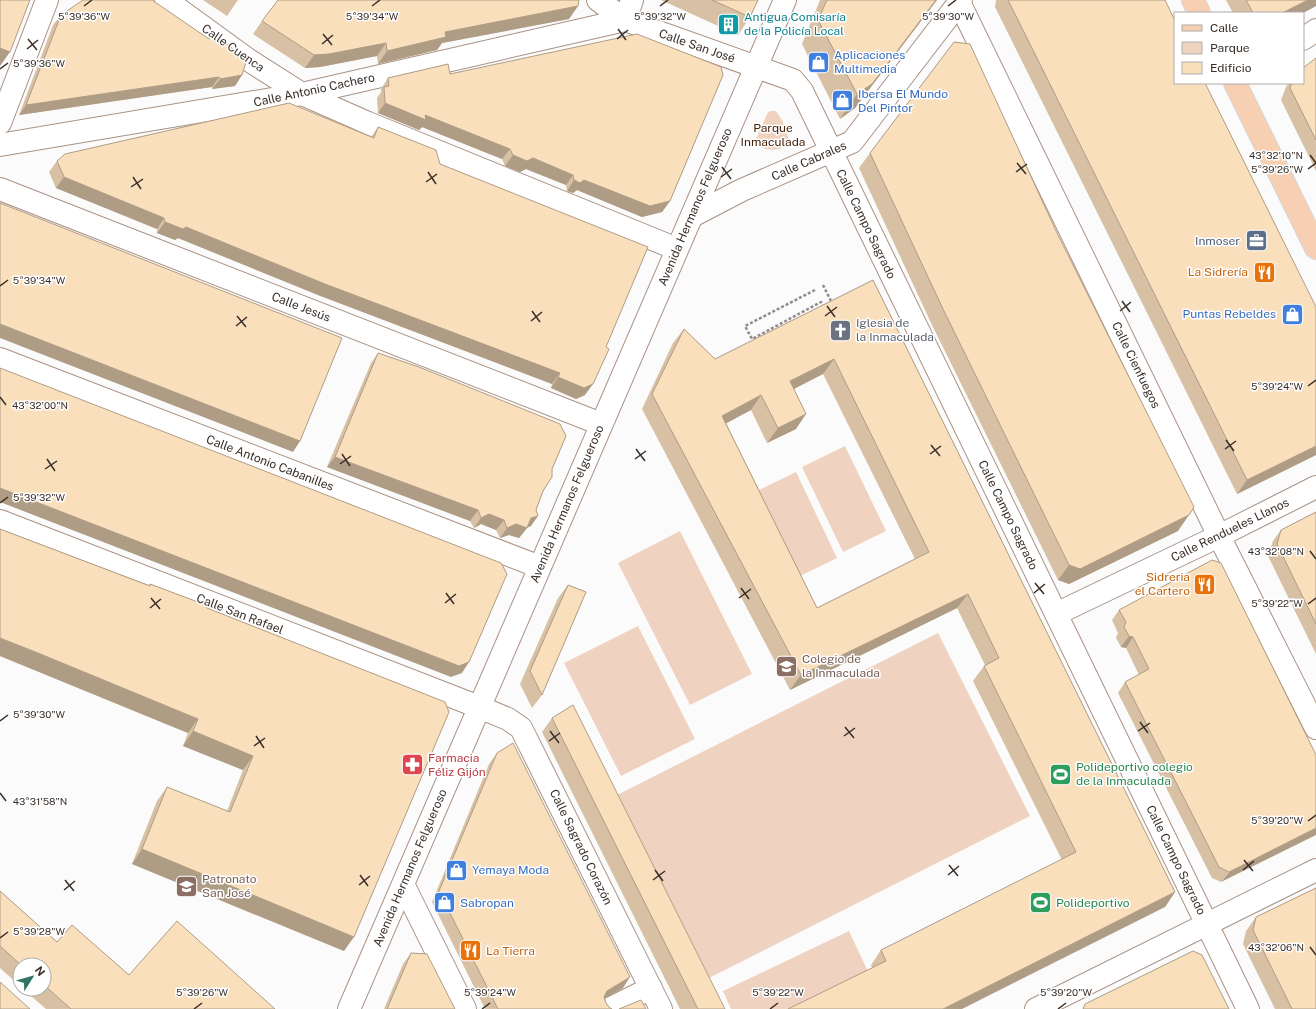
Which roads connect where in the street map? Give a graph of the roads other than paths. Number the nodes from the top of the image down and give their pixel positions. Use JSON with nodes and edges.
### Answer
{"nodes":[{"id":1,"x":47,"y":0,"type":"edge"},
{"id":2,"x":166,"y":0,"type":"edge"},
{"id":3,"x":598,"y":0,"type":"edge"},
{"id":4,"x":632,"y":0,"type":"edge"},
{"id":5,"x":785,"y":0,"type":"edge"},
{"id":6,"x":1193,"y":0,"type":"edge"},
{"id":7,"x":959,"y":1,"type":"edge"},
{"id":8,"x":1199,"y":12,"type":"edge"},
{"id":9,"x":624,"y":20,"type":"junction"},
{"id":10,"x":1316,"y":30,"type":"edge"},
{"id":11,"x":1304,"y":38,"type":"edge"},
{"id":12,"x":756,"y":66,"type":"junction"},
{"id":13,"x":1238,"y":84,"type":"edge"},
{"id":14,"x":302,"y":94,"type":"junction"},
{"id":15,"x":0,"y":122,"type":"edge"},
{"id":16,"x":0,"y":145,"type":"edge"},
{"id":17,"x":831,"y":151,"type":"junction"},
{"id":18,"x":0,"y":190,"type":"edge"},
{"id":19,"x":692,"y":216,"type":"junction"},
{"id":20,"x":1316,"y":248,"type":"edge"},
{"id":21,"x":677,"y":250,"type":"junction"},
{"id":22,"x":0,"y":359,"type":"edge"},
{"id":23,"x":601,"y":424,"type":"junction"},
{"id":24,"x":1316,"y":487,"type":"edge"},
{"id":25,"x":0,"y":521,"type":"edge"},
{"id":26,"x":1220,"y":536,"type":"junction"},
{"id":27,"x":540,"y":567,"type":"junction"},
{"id":28,"x":1056,"y":614,"type":"junction"},
{"id":29,"x":479,"y":707,"type":"junction"},
{"id":30,"x":1316,"y":728,"type":"edge"},
{"id":31,"x":1316,"y":870,"type":"edge"},
{"id":32,"x":403,"y":884,"type":"junction"},
{"id":33,"x":1207,"y":925,"type":"junction"},
{"id":34,"x":651,"y":988,"type":"junction"},
{"id":35,"x":1040,"y":1008,"type":"edge"},
{"id":36,"x":349,"y":1009,"type":"edge"},
{"id":37,"x":465,"y":1009,"type":"edge"},
{"id":38,"x":609,"y":1009,"type":"edge"},
{"id":39,"x":661,"y":1009,"type":"edge"},
{"id":40,"x":1248,"y":1009,"type":"edge"}],
"edges":[{"from":1,"to":15,"type":"street"},
{"from":2,"to":14,"type":"street","name":"Calle Cuenca"},
{"from":3,"to":9,"type":"street","name":"Calle San José"},
{"from":4,"to":9,"type":"street"},
{"from":5,"to":12,"type":"street","name":"Avenida Hermanos Felgueroso"},
{"from":6,"to":8,"type":"main road"},
{"from":7,"to":17,"type":"street","name":"Calle Cabrales"},
{"from":7,"to":26,"type":"street","name":"Calle Cienfuegos"},
{"from":9,"to":12,"type":"street","name":"Calle San José"},
{"from":9,"to":14,"type":"street","name":"Calle Antonio Cachero"},
{"from":10,"to":11,"type":"street"},
{"from":12,"to":17,"type":"street","name":"Calle Campo Sagrado"},
{"from":12,"to":19,"type":"street","name":"Avenida Hermanos Felgueroso"},
{"from":13,"to":20,"type":"main road"},
{"from":14,"to":16,"type":"street","name":"Calle Antonio Cachero"},
{"from":14,"to":21,"type":"street","name":"Calle Cuenca"},
{"from":17,"to":19,"type":"street","name":"Calle Cabrales"},
{"from":17,"to":28,"type":"street","name":"Calle Campo Sagrado"},
{"from":18,"to":23,"type":"street","name":"Calle Jesús"},
{"from":19,"to":21,"type":"street","name":"Avenida Hermanos Felgueroso"},
{"from":21,"to":23,"type":"street","name":"Avenida Hermanos Felgueroso"},
{"from":22,"to":27,"type":"street","name":"Calle Antonio Cabanilles"},
{"from":23,"to":27,"type":"street","name":"Avenida Hermanos Felgueroso"},
{"from":24,"to":26,"type":"street","name":"Calle Rendueles Llanos"},
{"from":25,"to":29,"type":"street","name":"Calle San Rafael"},
{"from":26,"to":28,"type":"street","name":"Calle Rendueles Llanos"},
{"from":26,"to":30,"type":"street","name":"Calle Cienfuegos"},
{"from":27,"to":29,"type":"street","name":"Avenida Hermanos Felgueroso"},
{"from":28,"to":33,"type":"street","name":"Calle Campo Sagrado"},
{"from":29,"to":32,"type":"street","name":"Avenida Hermanos Felgueroso"},
{"from":29,"to":34,"type":"street","name":"Calle Sagrado Corazón"},
{"from":31,"to":33,"type":"street"},
{"from":32,"to":36,"type":"street","name":"Avenida Hermanos Felgueroso"},
{"from":32,"to":37,"type":"street"},
{"from":33,"to":35,"type":"street"},
{"from":33,"to":40,"type":"street","name":"Calle Campo Sagrado"},
{"from":34,"to":38,"type":"street"},
{"from":34,"to":39,"type":"street","name":"Calle Sagrado Corazón"}]}
